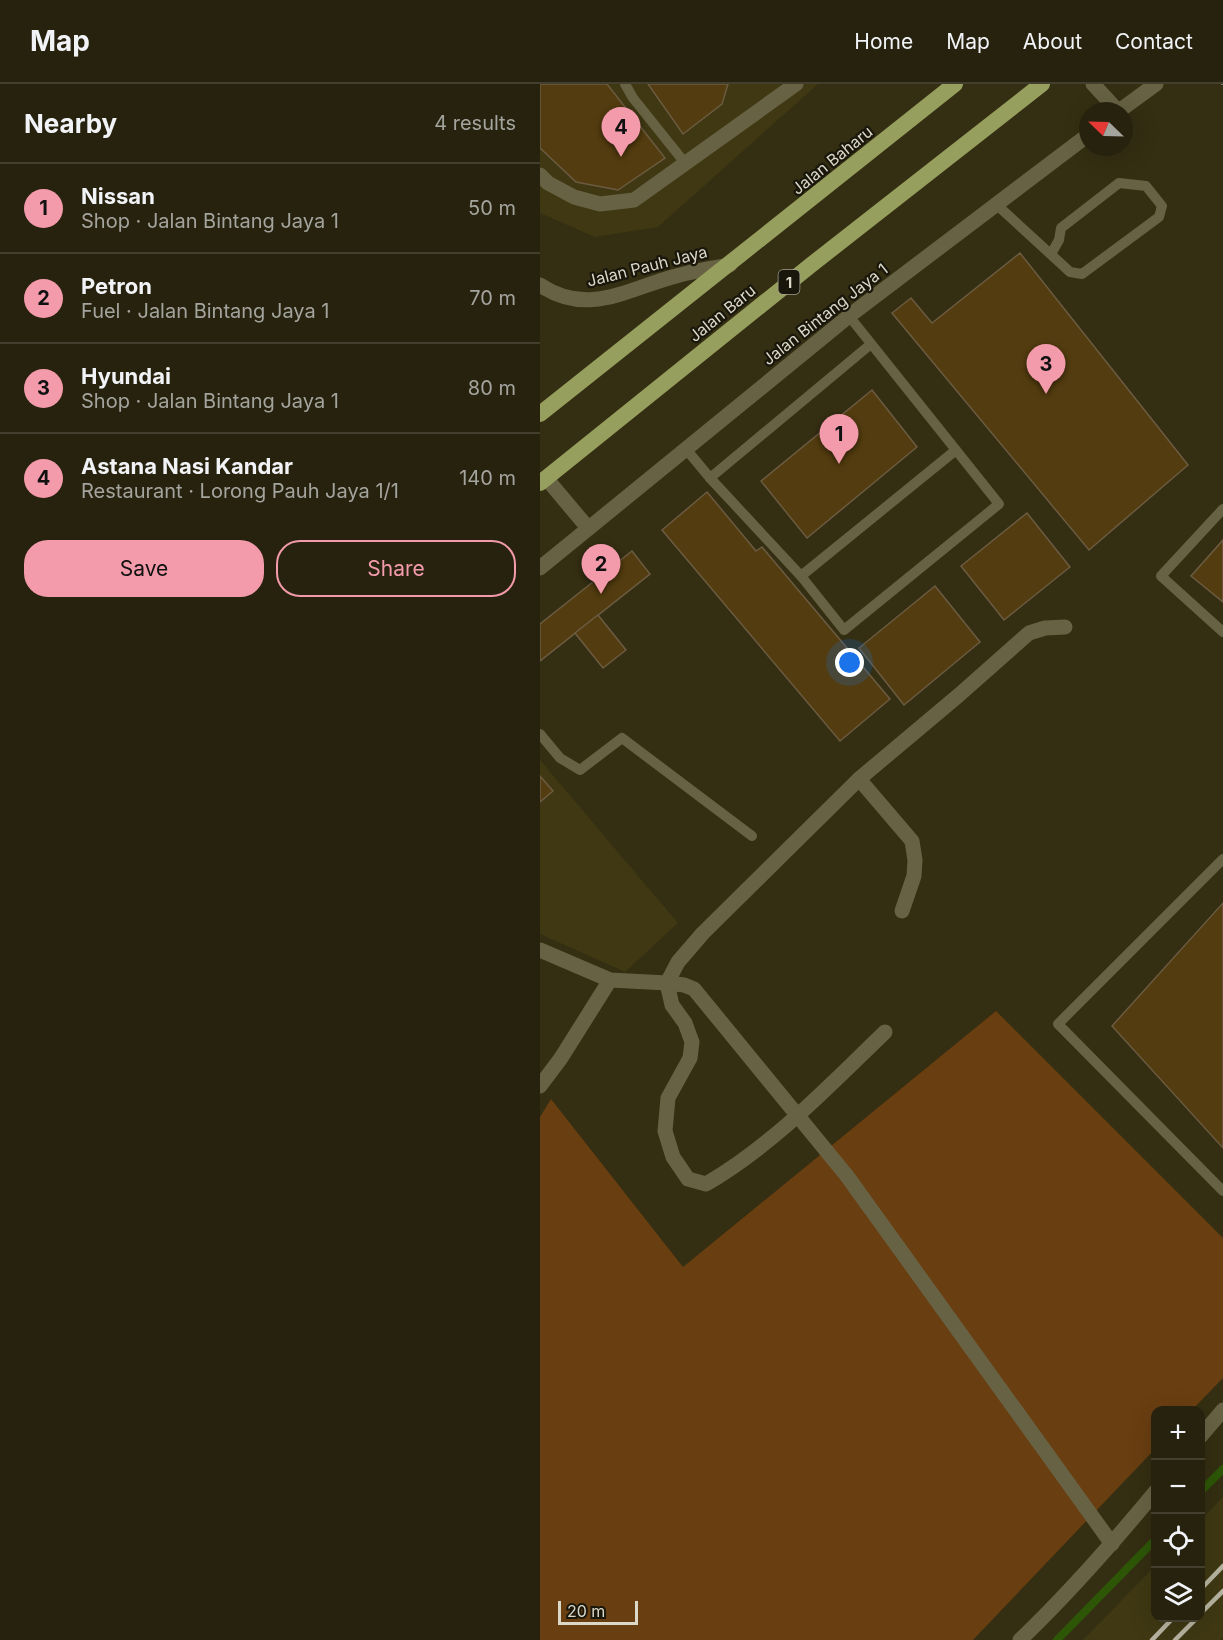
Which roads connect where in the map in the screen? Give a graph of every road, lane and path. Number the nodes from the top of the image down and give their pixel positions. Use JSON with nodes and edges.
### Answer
{"nodes":[{"id":1,"x":625,"y":84,"type":"edge"},
{"id":2,"x":955,"y":84,"type":"edge"},
{"id":3,"x":1042,"y":84,"type":"edge"},
{"id":4,"x":1094,"y":84,"type":"edge"},
{"id":5,"x":1155,"y":84,"type":"edge"},
{"id":6,"x":787,"y":87,"type":"edge"},
{"id":7,"x":1111,"y":102,"type":"edge"},
{"id":8,"x":1131,"y":102,"type":"edge"},
{"id":9,"x":1079,"y":142,"type":"edge"},
{"id":10,"x":685,"y":163,"type":"junction"},
{"id":11,"x":540,"y":175,"type":"edge"},
{"id":12,"x":997,"y":205,"type":"junction"},
{"id":13,"x":1051,"y":254,"type":"junction"},
{"id":14,"x":730,"y":265,"type":"junction"},
{"id":15,"x":540,"y":285,"type":"edge"},
{"id":16,"x":849,"y":316,"type":"junction"},
{"id":17,"x":871,"y":344,"type":"junction"},
{"id":18,"x":540,"y":414,"type":"edge"},
{"id":19,"x":686,"y":449,"type":"junction"},
{"id":20,"x":956,"y":450,"type":"junction"},
{"id":21,"x":710,"y":478,"type":"junction"},
{"id":22,"x":543,"y":481,"type":"edge"},
{"id":23,"x":1223,"y":509,"type":"edge"},
{"id":24,"x":588,"y":528,"type":"junction"},
{"id":25,"x":540,"y":568,"type":"edge"},
{"id":26,"x":801,"y":576,"type":"junction"},
{"id":27,"x":1065,"y":627,"type":"dead end"},
{"id":28,"x":1223,"y":632,"type":"edge"},
{"id":29,"x":540,"y":734,"type":"edge"},
{"id":30,"x":858,"y":779,"type":"junction"},
{"id":31,"x":752,"y":836,"type":"dead end"},
{"id":32,"x":1223,"y":859,"type":"edge"},
{"id":33,"x":902,"y":911,"type":"dead end"},
{"id":34,"x":540,"y":950,"type":"edge"},
{"id":35,"x":610,"y":980,"type":"junction"},
{"id":36,"x":667,"y":983,"type":"junction"},
{"id":37,"x":885,"y":1032,"type":"dead end"},
{"id":38,"x":540,"y":1086,"type":"edge"},
{"id":39,"x":797,"y":1115,"type":"junction"},
{"id":40,"x":1223,"y":1191,"type":"edge"},
{"id":41,"x":1223,"y":1410,"type":"edge"},
{"id":42,"x":1205,"y":1431,"type":"edge"},
{"id":43,"x":1151,"y":1496,"type":"edge"},
{"id":44,"x":1112,"y":1544,"type":"junction"},
{"id":45,"x":1020,"y":1640,"type":"edge"}],
"edges":[{"from":1,"to":10,"type":"lane"},
{"from":2,"to":14,"type":"highway","name":"Jalan Baharu"},
{"from":3,"to":22,"type":"highway","name":"Jalan Baru","number":"1"},
{"from":4,"to":7,"type":"street"},
{"from":5,"to":8,"type":"street"},
{"from":6,"to":10,"type":"street"},
{"from":9,"to":12,"type":"street","name":"Jalan Bintang Jaya 1"},
{"from":10,"to":11,"type":"street"},
{"from":12,"to":13,"type":"lane"},
{"from":12,"to":16,"type":"street","name":"Jalan Bintang Jaya 1"},
{"from":13,"to":13,"type":"lane"},
{"from":14,"to":15,"type":"street","name":"Jalan Pauh Jaya"},
{"from":14,"to":18,"type":"highway","name":"Jalan Baru"},
{"from":16,"to":17,"type":"lane"},
{"from":16,"to":19,"type":"street","name":"Jalan Bintang Jaya 1"},
{"from":17,"to":20,"type":"lane"},
{"from":17,"to":21,"type":"lane"},
{"from":19,"to":21,"type":"lane"},
{"from":19,"to":24,"type":"street","name":"Jalan Bintang Jaya 1"},
{"from":20,"to":26,"type":"lane"},
{"from":20,"to":26,"type":"lane"},
{"from":21,"to":26,"type":"lane"},
{"from":22,"to":24,"type":"street"},
{"from":23,"to":28,"type":"lane"},
{"from":24,"to":25,"type":"street","name":"Jalan Bintang Jaya 1"},
{"from":27,"to":30,"type":"street"},
{"from":29,"to":31,"type":"lane"},
{"from":30,"to":33,"type":"street"},
{"from":30,"to":36,"type":"street"},
{"from":32,"to":40,"type":"lane"},
{"from":34,"to":35,"type":"street"},
{"from":35,"to":36,"type":"street"},
{"from":35,"to":38,"type":"street"},
{"from":36,"to":39,"type":"street"},
{"from":36,"to":39,"type":"street"},
{"from":37,"to":39,"type":"street"},
{"from":39,"to":44,"type":"street"},
{"from":41,"to":42,"type":"street"},
{"from":43,"to":44,"type":"street"},
{"from":44,"to":45,"type":"street"}]}
